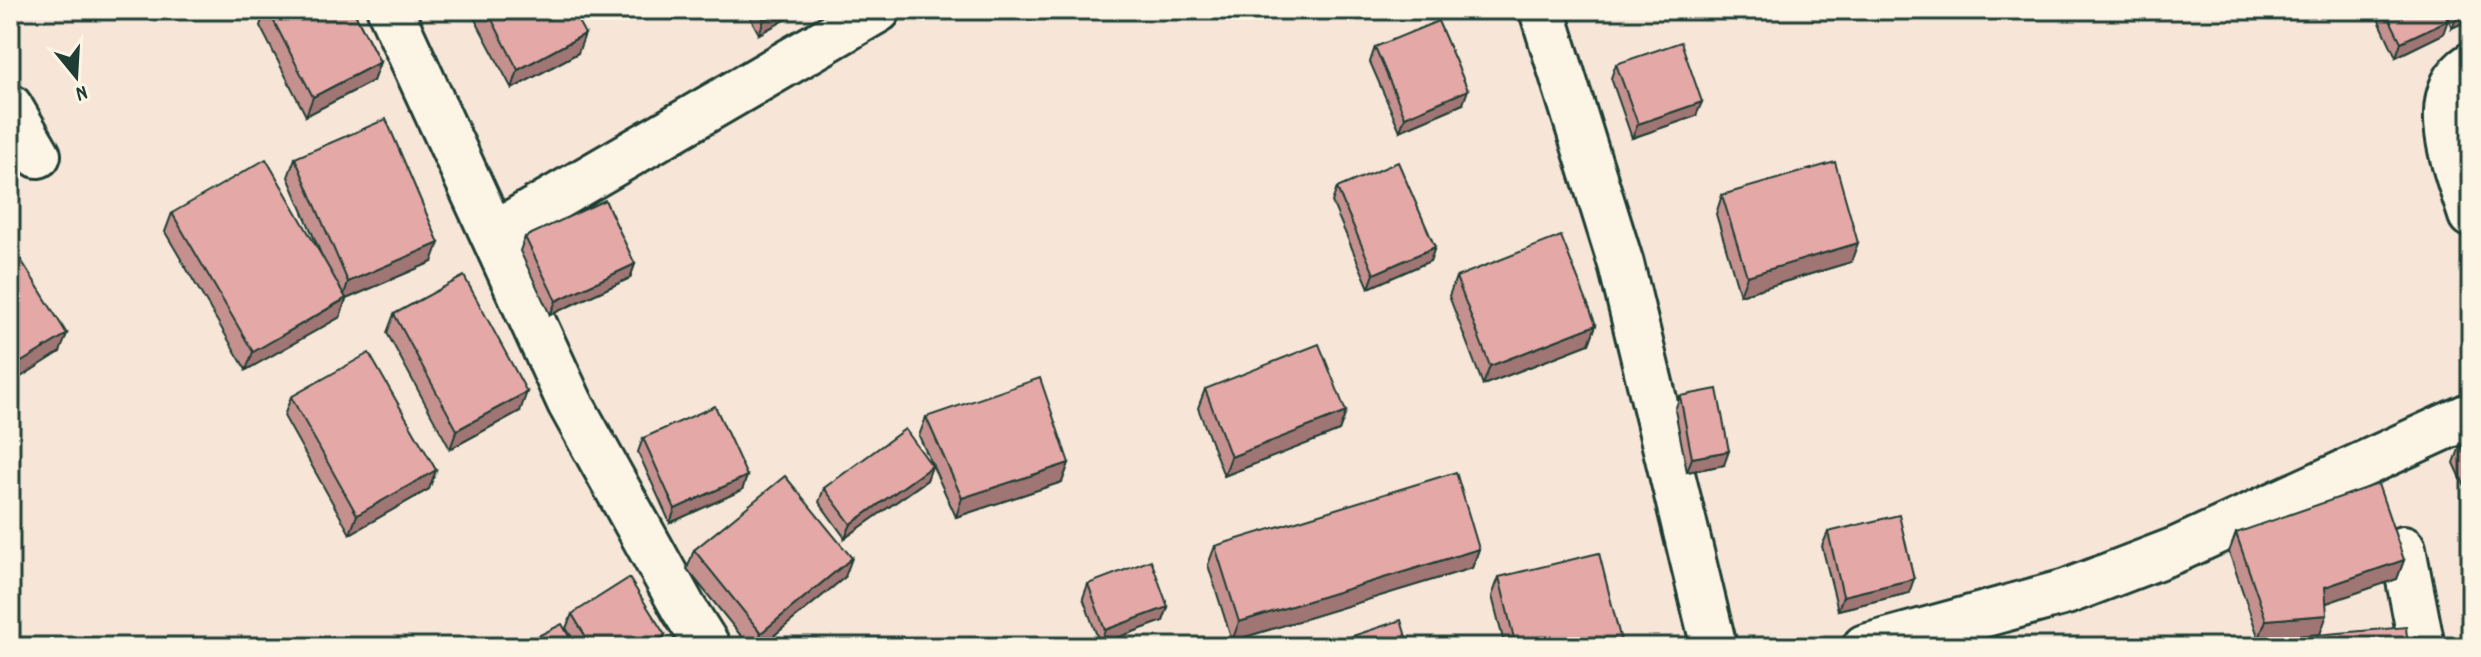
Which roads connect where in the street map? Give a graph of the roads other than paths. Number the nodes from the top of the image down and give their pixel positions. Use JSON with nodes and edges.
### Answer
{"nodes":[{"id":1,"x":390,"y":10,"type":"edge"},
{"id":2,"x":878,"y":10,"type":"edge"},
{"id":3,"x":1542,"y":10,"type":"edge"},
{"id":4,"x":2471,"y":65,"type":"edge"},
{"id":5,"x":10,"y":107,"type":"edge"},
{"id":6,"x":38,"y":155,"type":"dead end"},
{"id":7,"x":2471,"y":215,"type":"edge"},
{"id":8,"x":493,"y":234,"type":"junction"},
{"id":9,"x":2471,"y":415,"type":"edge"},
{"id":10,"x":2403,"y":549,"type":"edge"},
{"id":11,"x":708,"y":647,"type":"edge"},
{"id":12,"x":1714,"y":647,"type":"edge"},
{"id":13,"x":1865,"y":647,"type":"edge"},
{"id":14,"x":2422,"y":647,"type":"edge"}],
"edges":[{"from":1,"to":8,"type":"street"},
{"from":2,"to":8,"type":"street"},
{"from":3,"to":12,"type":"street"},
{"from":4,"to":7,"type":"street"},
{"from":5,"to":6,"type":"street"},
{"from":8,"to":11,"type":"street"},
{"from":9,"to":13,"type":"street"},
{"from":10,"to":14,"type":"street"}]}
